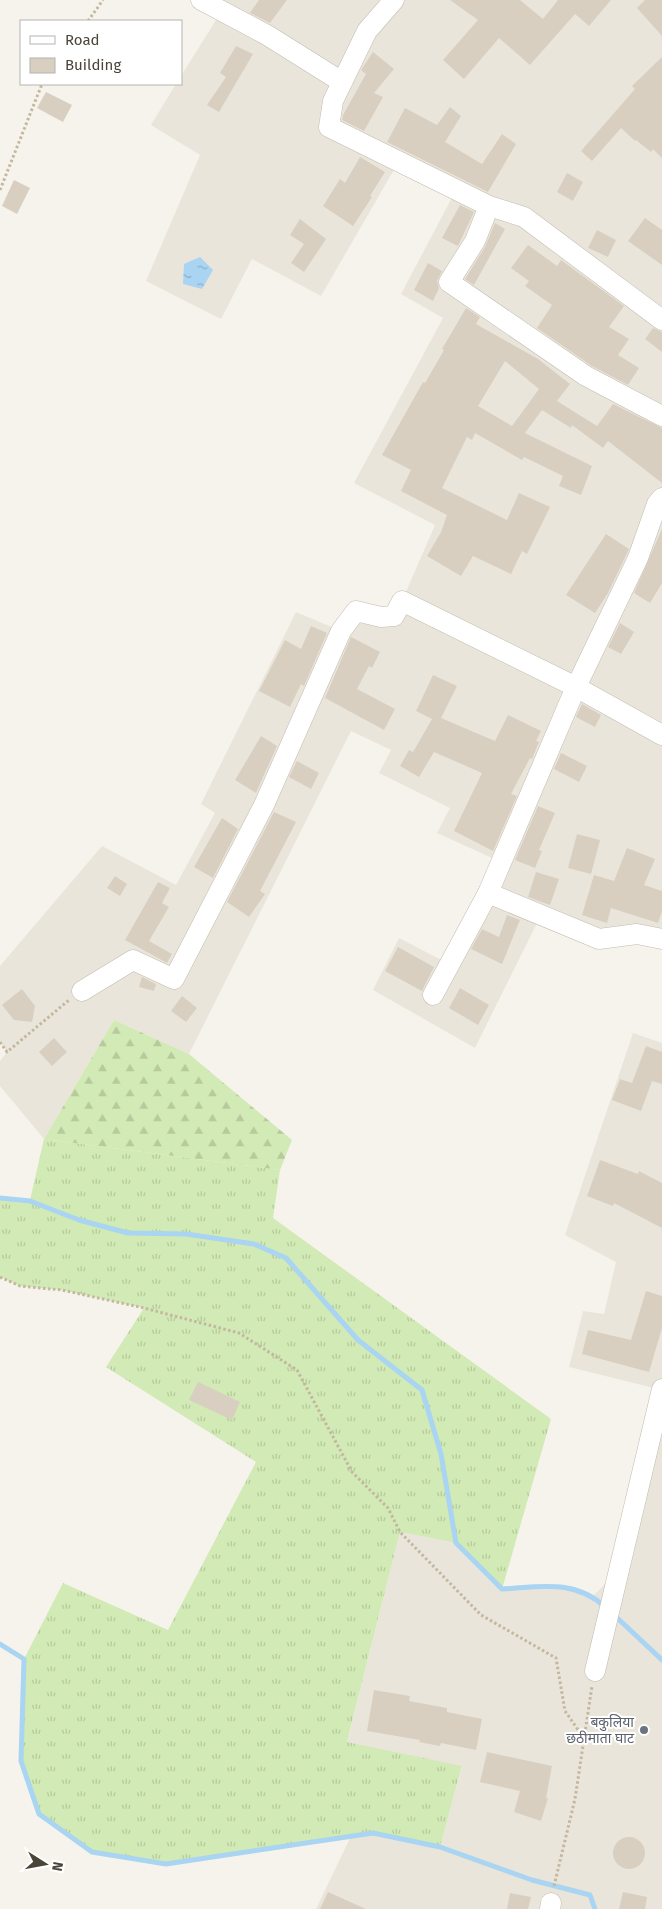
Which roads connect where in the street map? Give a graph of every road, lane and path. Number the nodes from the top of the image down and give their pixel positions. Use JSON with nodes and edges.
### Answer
{"nodes":[{"id":1,"x":103,"y":0,"type":"edge"},
{"id":2,"x":201,"y":0,"type":"edge"},
{"id":3,"x":394,"y":0,"type":"edge"},
{"id":4,"x":89,"y":20,"type":"edge"},
{"id":5,"x":342,"y":82,"type":"junction"},
{"id":6,"x":42,"y":85,"type":"edge"},
{"id":7,"x":0,"y":190,"type":"edge"},
{"id":8,"x":489,"y":206,"type":"junction"},
{"id":9,"x":662,"y":320,"type":"edge"},
{"id":10,"x":662,"y":416,"type":"edge"},
{"id":11,"x":662,"y":498,"type":"edge"},
{"id":12,"x":576,"y":687,"type":"junction"},
{"id":13,"x":662,"y":736,"type":"edge"},
{"id":14,"x":488,"y":893,"type":"junction"},
{"id":15,"x":662,"y":939,"type":"edge"},
{"id":16,"x":82,"y":991,"type":"joint"},
{"id":17,"x":433,"y":995,"type":"dead end"},
{"id":18,"x":0,"y":1042,"type":"edge"},
{"id":19,"x":0,"y":1277,"type":"edge"},
{"id":20,"x":662,"y":1389,"type":"edge"},
{"id":21,"x":595,"y":1671,"type":"joint"},
{"id":22,"x":583,"y":1737,"type":"junction"},
{"id":23,"x":558,"y":1870,"type":"dead end"}],
"edges":[{"from":1,"to":4,"type":"path"},
{"from":2,"to":5,"type":"street"},
{"from":3,"to":5,"type":"street"},
{"from":5,"to":8,"type":"street"},
{"from":6,"to":7,"type":"path"},
{"from":8,"to":9,"type":"street"},
{"from":8,"to":10,"type":"street"},
{"from":11,"to":12,"type":"street"},
{"from":12,"to":13,"type":"street"},
{"from":12,"to":14,"type":"street"},
{"from":12,"to":16,"type":"street"},
{"from":14,"to":15,"type":"street"},
{"from":14,"to":17,"type":"street"},
{"from":16,"to":18,"type":"path"},
{"from":19,"to":22,"type":"path"},
{"from":20,"to":21,"type":"street"},
{"from":21,"to":22,"type":"path"},
{"from":22,"to":23,"type":"path"}]}
